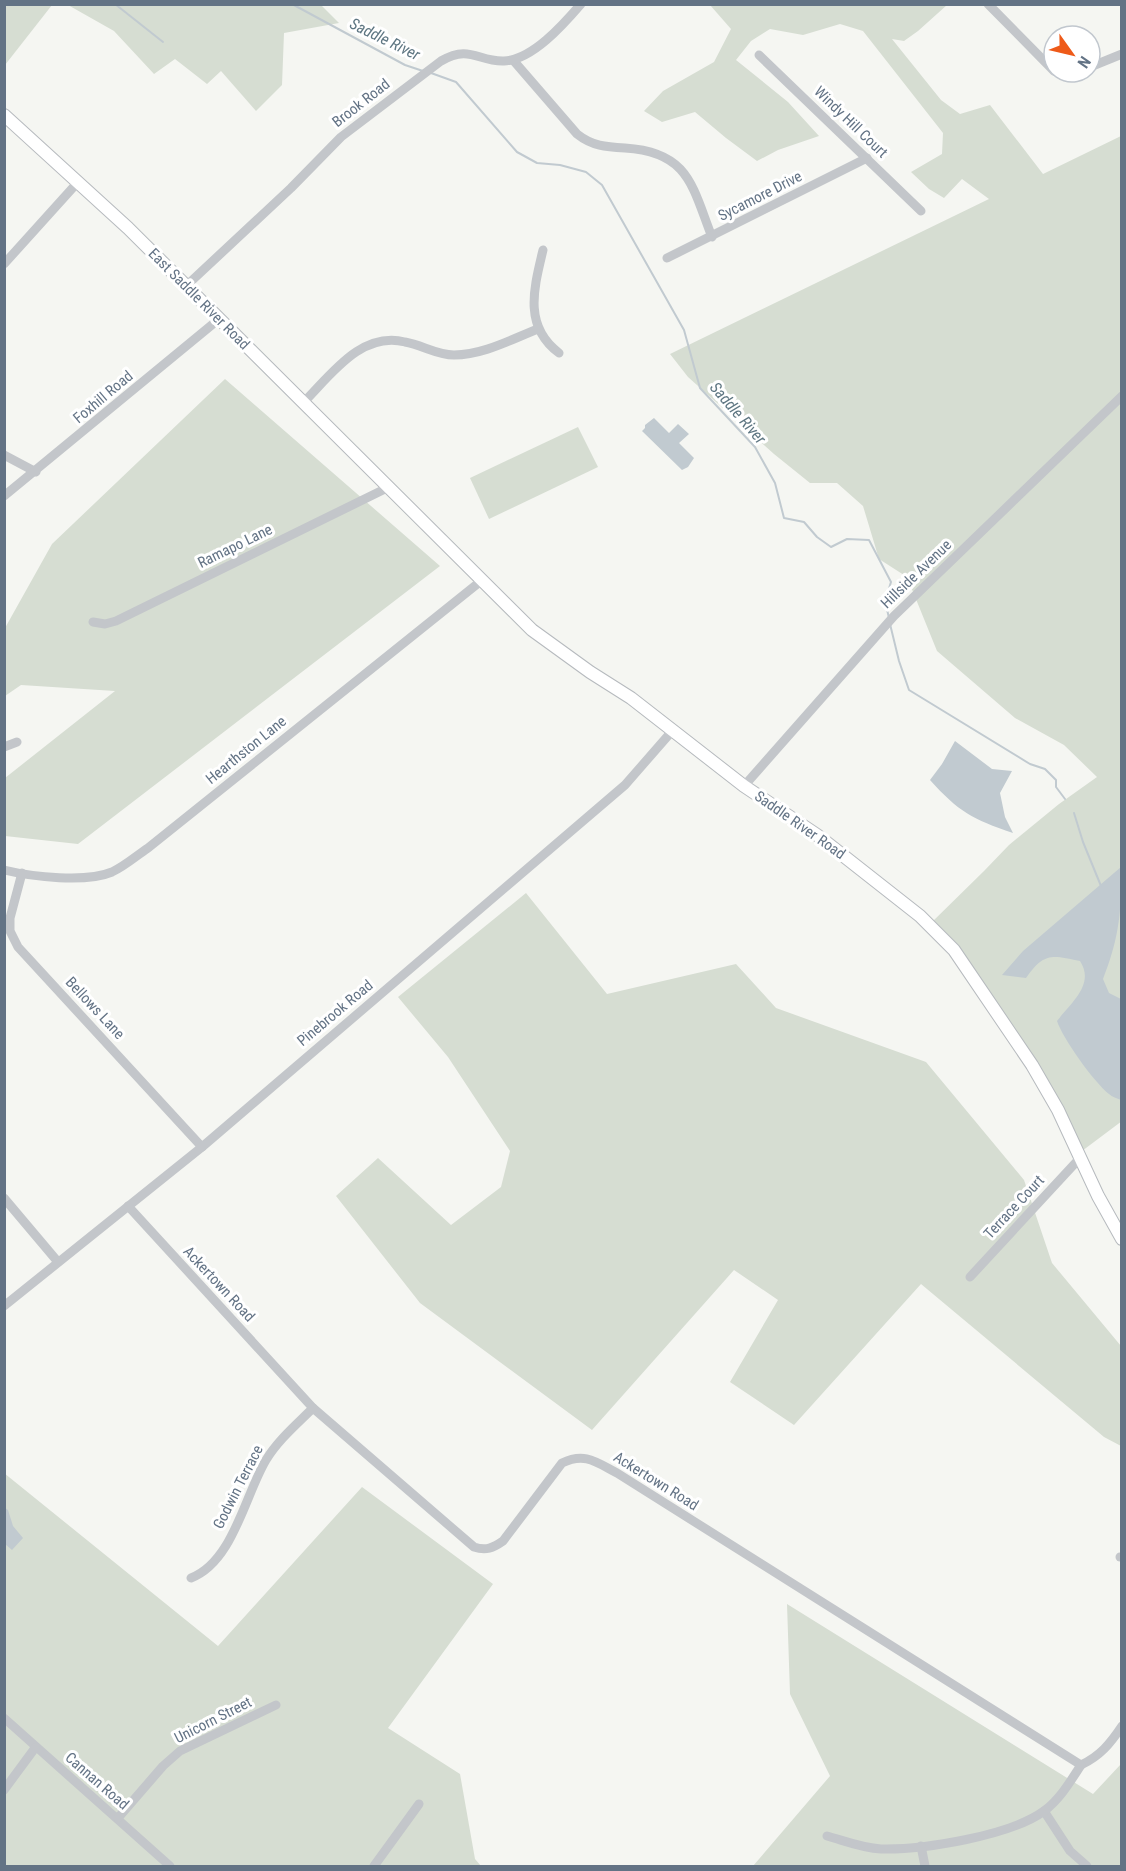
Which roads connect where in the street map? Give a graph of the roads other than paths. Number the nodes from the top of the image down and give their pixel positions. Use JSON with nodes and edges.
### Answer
{"nodes":[{"id":1,"x":581,"y":4,"type":"edge"},
{"id":2,"x":988,"y":4,"type":"edge"},
{"id":3,"x":1122,"y":54,"type":"edge"},
{"id":4,"x":759,"y":55,"type":"dead end"},
{"id":5,"x":1042,"y":58,"type":"edge"},
{"id":6,"x":513,"y":60,"type":"junction"},
{"id":7,"x":1102,"y":62,"type":"edge"},
{"id":8,"x":4,"y":115,"type":"edge"},
{"id":9,"x":867,"y":158,"type":"junction"},
{"id":10,"x":78,"y":182,"type":"junction"},
{"id":11,"x":921,"y":211,"type":"dead end"},
{"id":12,"x":712,"y":237,"type":"junction"},
{"id":13,"x":543,"y":250,"type":"dead end"},
{"id":14,"x":667,"y":258,"type":"dead end"},
{"id":15,"x":4,"y":264,"type":"edge"},
{"id":16,"x":186,"y":286,"type":"junction"},
{"id":17,"x":219,"y":319,"type":"junction"},
{"id":18,"x":538,"y":329,"type":"junction"},
{"id":19,"x":559,"y":353,"type":"dead end"},
{"id":20,"x":1122,"y":396,"type":"edge"},
{"id":21,"x":303,"y":403,"type":"junction"},
{"id":22,"x":4,"y":455,"type":"edge"},
{"id":23,"x":36,"y":472,"type":"junction"},
{"id":24,"x":389,"y":487,"type":"junction"},
{"id":25,"x":4,"y":496,"type":"edge"},
{"id":26,"x":481,"y":581,"type":"junction"},
{"id":27,"x":93,"y":622,"type":"dead end"},
{"id":28,"x":673,"y":730,"type":"junction"},
{"id":29,"x":17,"y":742,"type":"dead end"},
{"id":30,"x":4,"y":747,"type":"edge"},
{"id":31,"x":744,"y":786,"type":"junction"},
{"id":32,"x":4,"y":870,"type":"edge"},
{"id":33,"x":22,"y":873,"type":"junction"},
{"id":34,"x":202,"y":1146,"type":"junction"},
{"id":35,"x":1080,"y":1158,"type":"junction"},
{"id":36,"x":4,"y":1198,"type":"edge"},
{"id":37,"x":128,"y":1206,"type":"junction"},
{"id":38,"x":1122,"y":1239,"type":"edge"},
{"id":39,"x":58,"y":1262,"type":"junction"},
{"id":40,"x":970,"y":1277,"type":"dead end"},
{"id":41,"x":4,"y":1306,"type":"edge"},
{"id":42,"x":313,"y":1408,"type":"junction"},
{"id":43,"x":191,"y":1578,"type":"dead end"},
{"id":44,"x":276,"y":1705,"type":"dead end"},
{"id":45,"x":4,"y":1718,"type":"edge"},
{"id":46,"x":1122,"y":1726,"type":"edge"},
{"id":47,"x":35,"y":1748,"type":"junction"},
{"id":48,"x":1081,"y":1765,"type":"junction"},
{"id":49,"x":4,"y":1790,"type":"edge"},
{"id":50,"x":419,"y":1804,"type":"dead end"},
{"id":51,"x":1044,"y":1811,"type":"junction"},
{"id":52,"x":118,"y":1818,"type":"junction"},
{"id":53,"x":827,"y":1836,"type":"dead end"},
{"id":54,"x":921,"y":1846,"type":"junction"},
{"id":55,"x":166,"y":1865,"type":"edge"},
{"id":56,"x":374,"y":1866,"type":"edge"},
{"id":57,"x":925,"y":1866,"type":"edge"},
{"id":58,"x":1087,"y":1866,"type":"edge"}],
"edges":[{"from":1,"to":6,"type":"street"},
{"from":2,"to":5,"type":"street"},
{"from":3,"to":7,"type":"street"},
{"from":4,"to":9,"type":"street","name":"Windy Hill Court"},
{"from":6,"to":12,"type":"street"},
{"from":6,"to":16,"type":"street","name":"Brook Road"},
{"from":8,"to":10,"type":"main road","name":"East Saddle River Road"},
{"from":9,"to":11,"type":"street","name":"Windy Hill Court"},
{"from":9,"to":12,"type":"street","name":"Sycamore Drive"},
{"from":10,"to":15,"type":"street"},
{"from":10,"to":16,"type":"main road","name":"East Saddle River Road"},
{"from":12,"to":14,"type":"street","name":"Sycamore Drive"},
{"from":13,"to":18,"type":"street"},
{"from":16,"to":17,"type":"main road","name":"East Saddle River Road"},
{"from":17,"to":21,"type":"main road","name":"East Saddle River Road"},
{"from":17,"to":23,"type":"street","name":"Foxhill Road"},
{"from":18,"to":19,"type":"street"},
{"from":18,"to":21,"type":"street"},
{"from":20,"to":31,"type":"street","name":"Hillside Avenue"},
{"from":21,"to":24,"type":"main road","name":"East Saddle River Road"},
{"from":22,"to":23,"type":"street"},
{"from":23,"to":25,"type":"street","name":"Foxhill Road"},
{"from":24,"to":26,"type":"main road","name":"Saddle River Road"},
{"from":24,"to":27,"type":"street","name":"Ramapo Lane"},
{"from":26,"to":28,"type":"main road","name":"Saddle River Road"},
{"from":26,"to":33,"type":"street","name":"Hearthston Lane"},
{"from":28,"to":31,"type":"main road","name":"Saddle River Road"},
{"from":28,"to":34,"type":"street","name":"Pinebrook Road"},
{"from":29,"to":30,"type":"street"},
{"from":31,"to":35,"type":"main road","name":"Saddle River Road"},
{"from":32,"to":33,"type":"street","name":"Hearthston Lane"},
{"from":33,"to":34,"type":"street","name":"Bellows Lane"},
{"from":34,"to":37,"type":"street","name":"Pinebrook Road"},
{"from":35,"to":38,"type":"main road","name":"Saddle River Road"},
{"from":35,"to":40,"type":"street","name":"Terrace Court"},
{"from":36,"to":39,"type":"street"},
{"from":37,"to":39,"type":"street","name":"Pinebrook Road"},
{"from":37,"to":42,"type":"street","name":"Ackertown Road"},
{"from":39,"to":41,"type":"street","name":"Pinebrook Road"},
{"from":42,"to":43,"type":"street","name":"Godwin Terrace"},
{"from":42,"to":48,"type":"street","name":"Ackertown Road"},
{"from":44,"to":52,"type":"street","name":"Unicorn Street"},
{"from":45,"to":47,"type":"street","name":"Cannan Road"},
{"from":46,"to":48,"type":"street"},
{"from":47,"to":49,"type":"street"},
{"from":47,"to":52,"type":"street","name":"Cannan Road"},
{"from":48,"to":51,"type":"street"},
{"from":50,"to":56,"type":"street"},
{"from":51,"to":54,"type":"street"},
{"from":51,"to":58,"type":"street"},
{"from":52,"to":55,"type":"street","name":"Cannan Road"},
{"from":53,"to":54,"type":"street"},
{"from":54,"to":57,"type":"street"}]}
